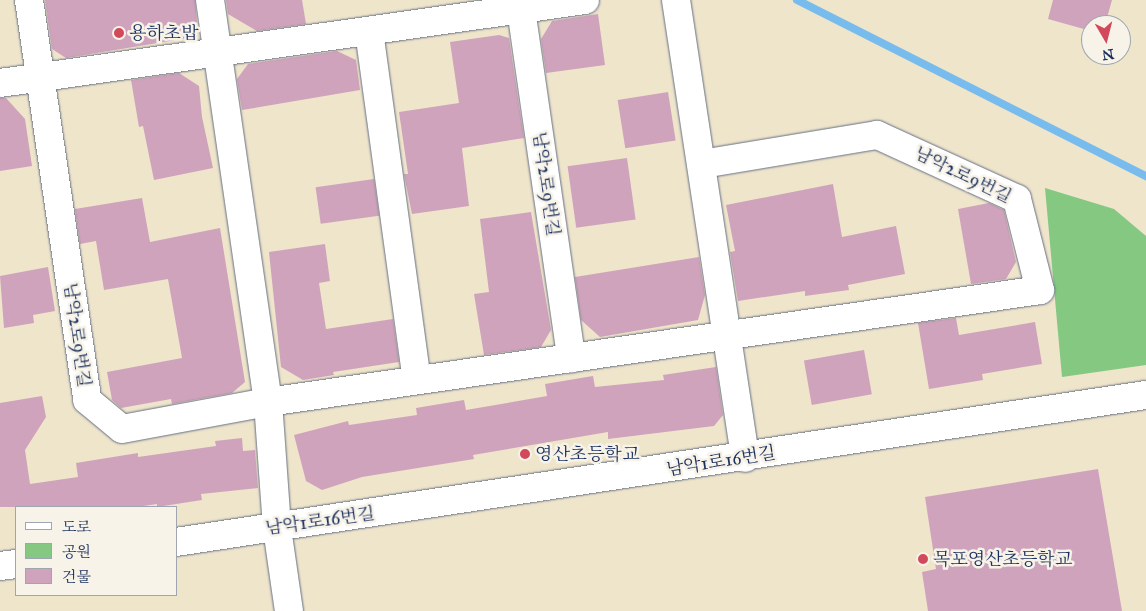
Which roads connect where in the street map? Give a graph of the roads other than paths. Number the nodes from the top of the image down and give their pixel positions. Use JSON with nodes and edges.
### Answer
{"nodes":[{"id":1,"x":29,"y":0,"type":"edge"},
{"id":2,"x":210,"y":0,"type":"edge"},
{"id":3,"x":584,"y":0,"type":"edge"},
{"id":4,"x":676,"y":0,"type":"edge"},
{"id":5,"x":521,"y":9,"type":"junction"},
{"id":6,"x":369,"y":30,"type":"junction"},
{"id":7,"x":218,"y":52,"type":"junction"},
{"id":8,"x":41,"y":77,"type":"junction"},
{"id":9,"x":0,"y":83,"type":"edge"},
{"id":10,"x":701,"y":164,"type":"junction"},
{"id":11,"x":726,"y":335,"type":"junction"},
{"id":12,"x":571,"y":358,"type":"junction"},
{"id":13,"x":417,"y":380,"type":"junction"},
{"id":14,"x":1146,"y":395,"type":"edge"},
{"id":15,"x":268,"y":402,"type":"junction"},
{"id":16,"x":745,"y":458,"type":"junction"},
{"id":17,"x":277,"y":528,"type":"junction"},
{"id":18,"x":178,"y":542,"type":"edge"},
{"id":19,"x":15,"y":564,"type":"edge"},
{"id":20,"x":0,"y":566,"type":"edge"},
{"id":21,"x":289,"y":611,"type":"edge"}],
"edges":[{"from":1,"to":8,"type":"street","name":"남악2로9번길"},
{"from":2,"to":7,"type":"street"},
{"from":3,"to":5,"type":"street"},
{"from":4,"to":10,"type":"street"},
{"from":5,"to":6,"type":"street"},
{"from":5,"to":12,"type":"street","name":"남악2로9번길"},
{"from":6,"to":7,"type":"street"},
{"from":6,"to":13,"type":"street"},
{"from":7,"to":8,"type":"street"},
{"from":7,"to":15,"type":"street"},
{"from":8,"to":9,"type":"street"},
{"from":8,"to":15,"type":"street","name":"남악2로9번길"},
{"from":10,"to":11,"type":"street"},
{"from":10,"to":11,"type":"street","name":"남악2로9번길"},
{"from":11,"to":12,"type":"street","name":"남악2로9번길"},
{"from":11,"to":16,"type":"street"},
{"from":12,"to":13,"type":"street","name":"남악2로9번길"},
{"from":13,"to":15,"type":"street","name":"남악2로9번길"},
{"from":14,"to":16,"type":"street","name":"남악1로16번길"},
{"from":15,"to":17,"type":"street"},
{"from":16,"to":17,"type":"street","name":"남악1로16번길"},
{"from":17,"to":18,"type":"street","name":"남악1로16번길"},
{"from":17,"to":21,"type":"street"},
{"from":19,"to":20,"type":"street"}]}
